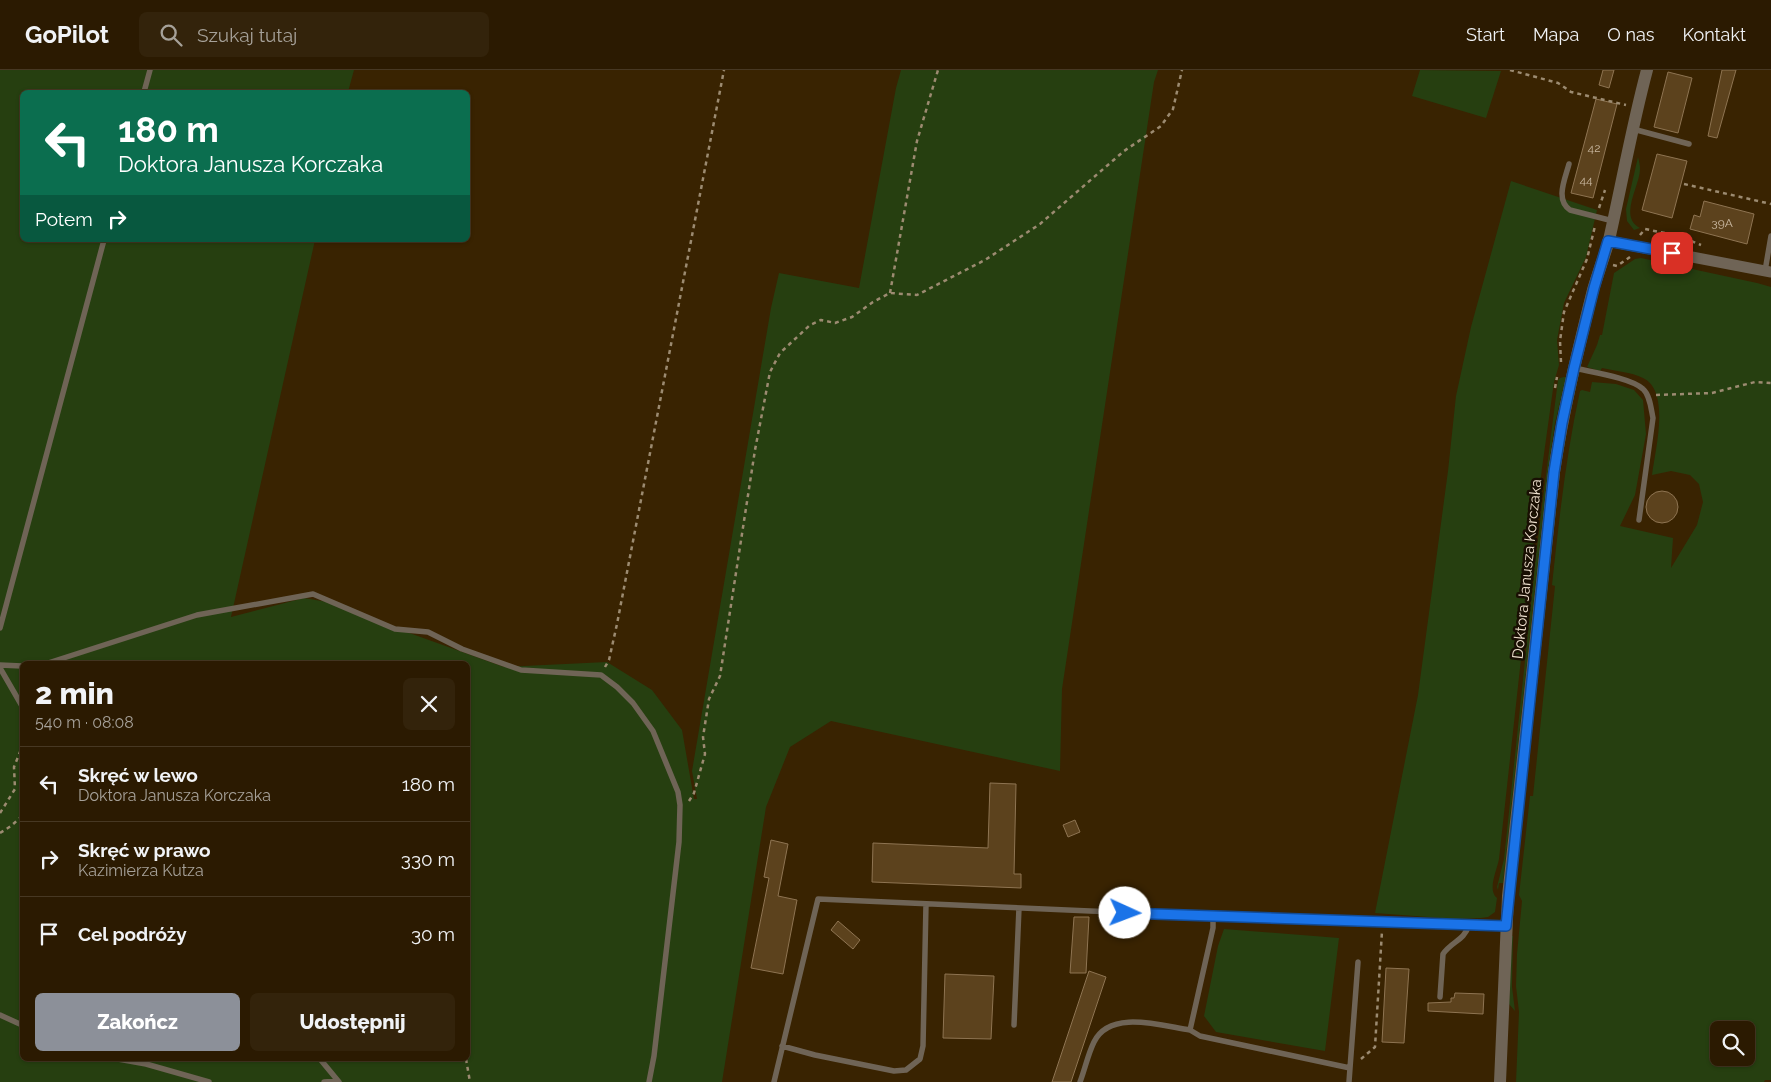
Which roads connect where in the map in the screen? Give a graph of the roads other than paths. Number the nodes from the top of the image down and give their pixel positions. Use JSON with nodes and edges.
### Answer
{"nodes":[{"id":1,"x":150,"y":70,"type":"edge"},
{"id":2,"x":1647,"y":70,"type":"edge"},
{"id":3,"x":145,"y":90,"type":"edge"},
{"id":4,"x":1632,"y":129,"type":"junction"},
{"id":5,"x":1689,"y":144,"type":"dead end"},
{"id":6,"x":1569,"y":164,"type":"dead end"},
{"id":7,"x":1613,"y":221,"type":"junction"},
{"id":8,"x":1771,"y":236,"type":"edge"},
{"id":9,"x":1608,"y":241,"type":"junction"},
{"id":10,"x":103,"y":242,"type":"edge"},
{"id":11,"x":1768,"y":271,"type":"edge"},
{"id":12,"x":1574,"y":368,"type":"junction"},
{"id":13,"x":1639,"y":520,"type":"dead end"},
{"id":14,"x":0,"y":628,"type":"edge"},
{"id":15,"x":54,"y":661,"type":"edge"},
{"id":16,"x":20,"y":666,"type":"edge"},
{"id":17,"x":0,"y":667,"type":"edge"},
{"id":18,"x":20,"y":702,"type":"edge"},
{"id":19,"x":926,"y":904,"type":"junction"},
{"id":20,"x":1019,"y":908,"type":"junction"},
{"id":21,"x":1213,"y":916,"type":"junction"},
{"id":22,"x":1469,"y":925,"type":"junction"},
{"id":23,"x":1506,"y":926,"type":"junction"},
{"id":24,"x":1358,"y":962,"type":"dead end"},
{"id":25,"x":1440,"y":997,"type":"dead end"},
{"id":26,"x":0,"y":1015,"type":"edge"},
{"id":27,"x":20,"y":1024,"type":"edge"},
{"id":28,"x":1014,"y":1025,"type":"dead end"},
{"id":29,"x":1190,"y":1030,"type":"junction"},
{"id":30,"x":782,"y":1046,"type":"junction"},
{"id":31,"x":129,"y":1061,"type":"edge"},
{"id":32,"x":322,"y":1061,"type":"edge"},
{"id":33,"x":1350,"y":1068,"type":"junction"},
{"id":34,"x":338,"y":1081,"type":"edge"},
{"id":35,"x":209,"y":1082,"type":"edge"},
{"id":36,"x":324,"y":1082,"type":"edge"},
{"id":37,"x":649,"y":1082,"type":"edge"},
{"id":38,"x":774,"y":1082,"type":"edge"},
{"id":39,"x":1080,"y":1082,"type":"edge"},
{"id":40,"x":1349,"y":1082,"type":"edge"},
{"id":41,"x":1500,"y":1082,"type":"edge"}],
"edges":[{"from":1,"to":3,"type":"lane"},
{"from":2,"to":4,"type":"street","name":"Doktora Janusza Korczaka"},
{"from":4,"to":5,"type":"lane"},
{"from":4,"to":7,"type":"street","name":"Doktora Janusza Korczaka"},
{"from":6,"to":7,"type":"lane"},
{"from":7,"to":9,"type":"street","name":"Doktora Janusza Korczaka"},
{"from":8,"to":11,"type":"lane"},
{"from":9,"to":11,"type":"street"},
{"from":9,"to":12,"type":"street","name":"Doktora Janusza Korczaka"},
{"from":10,"to":14,"type":"lane"},
{"from":12,"to":13,"type":"lane"},
{"from":12,"to":23,"type":"street","name":"Doktora Janusza Korczaka"},
{"from":15,"to":37,"type":"lane"},
{"from":16,"to":17,"type":"lane"},
{"from":17,"to":18,"type":"lane"},
{"from":19,"to":20,"type":"lane"},
{"from":19,"to":30,"type":"lane"},
{"from":19,"to":30,"type":"lane"},
{"from":20,"to":21,"type":"lane"},
{"from":20,"to":28,"type":"lane"},
{"from":21,"to":22,"type":"lane"},
{"from":21,"to":29,"type":"lane"},
{"from":22,"to":23,"type":"lane"},
{"from":22,"to":25,"type":"lane"},
{"from":23,"to":41,"type":"street","name":"Doktora Janusza Korczaka"},
{"from":24,"to":33,"type":"lane"},
{"from":26,"to":27,"type":"lane"},
{"from":29,"to":33,"type":"lane"},
{"from":29,"to":39,"type":"lane"},
{"from":30,"to":38,"type":"lane"},
{"from":31,"to":35,"type":"lane"},
{"from":32,"to":34,"type":"lane"},
{"from":33,"to":40,"type":"lane"},
{"from":34,"to":36,"type":"lane"}]}
